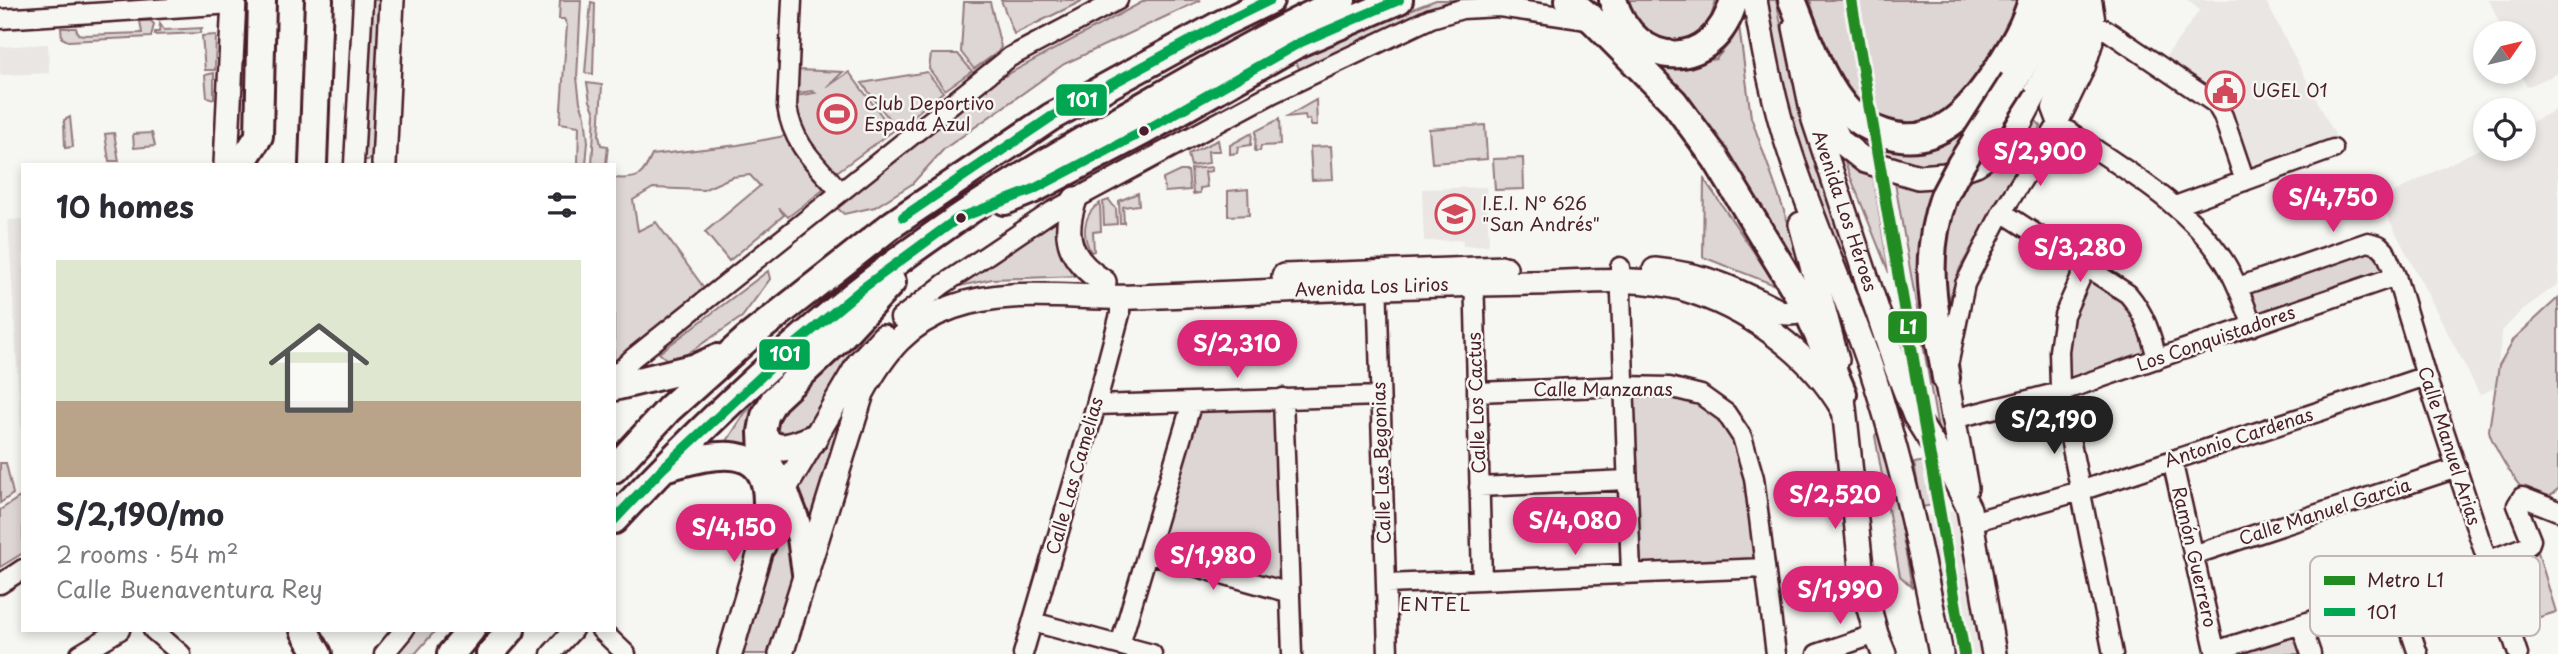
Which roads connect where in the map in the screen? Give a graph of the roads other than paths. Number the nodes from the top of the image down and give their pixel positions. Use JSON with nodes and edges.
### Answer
{"nodes":[{"id":1,"x":262,"y":0,"type":"edge"},
{"id":2,"x":319,"y":0,"type":"edge"},
{"id":3,"x":363,"y":0,"type":"edge"},
{"id":4,"x":392,"y":0,"type":"edge"},
{"id":5,"x":792,"y":0,"type":"edge"},
{"id":6,"x":1118,"y":0,"type":"edge"},
{"id":7,"x":1250,"y":0,"type":"edge"},
{"id":8,"x":1270,"y":0,"type":"edge"},
{"id":9,"x":1342,"y":0,"type":"edge"},
{"id":10,"x":1399,"y":0,"type":"edge"},
{"id":11,"x":1569,"y":0,"type":"edge"},
{"id":12,"x":1613,"y":0,"type":"edge"},
{"id":13,"x":1734,"y":0,"type":"edge"},
{"id":14,"x":1755,"y":0,"type":"edge"},
{"id":15,"x":1791,"y":0,"type":"edge"},
{"id":16,"x":2032,"y":0,"type":"edge"},
{"id":17,"x":2050,"y":0,"type":"edge"},
{"id":18,"x":2074,"y":0,"type":"edge"},
{"id":19,"x":2092,"y":0,"type":"edge"},
{"id":20,"x":234,"y":2,"type":"edge"},
{"id":21,"x":0,"y":19,"type":"edge"},
{"id":22,"x":1594,"y":21,"type":"junction"},
{"id":23,"x":1223,"y":23,"type":"junction"},
{"id":24,"x":2094,"y":27,"type":"junction"},
{"id":25,"x":1803,"y":69,"type":"junction"},
{"id":26,"x":1778,"y":111,"type":"junction"},
{"id":27,"x":2058,"y":124,"type":"junction"},
{"id":28,"x":2333,"y":149,"type":"dead end"},
{"id":29,"x":226,"y":163,"type":"edge"},
{"id":30,"x":242,"y":163,"type":"edge"},
{"id":31,"x":313,"y":163,"type":"edge"},
{"id":32,"x":354,"y":163,"type":"edge"},
{"id":33,"x":384,"y":163,"type":"edge"},
{"id":34,"x":2245,"y":181,"type":"junction"},
{"id":35,"x":840,"y":191,"type":"junction"},
{"id":36,"x":1075,"y":199,"type":"junction"},
{"id":37,"x":2175,"y":206,"type":"junction"},
{"id":38,"x":2002,"y":212,"type":"junction"},
{"id":39,"x":957,"y":219,"type":"junction"},
{"id":40,"x":931,"y":237,"type":"junction"},
{"id":41,"x":2086,"y":266,"type":"junction"},
{"id":42,"x":1620,"y":275,"type":"junction"},
{"id":43,"x":1474,"y":276,"type":"junction"},
{"id":44,"x":2396,"y":276,"type":"junction"},
{"id":45,"x":1377,"y":279,"type":"junction"},
{"id":46,"x":2238,"y":287,"type":"junction"},
{"id":47,"x":1112,"y":290,"type":"junction"},
{"id":48,"x":1814,"y":299,"type":"junction"},
{"id":49,"x":900,"y":318,"type":"junction"},
{"id":50,"x":2253,"y":326,"type":"junction"},
{"id":51,"x":735,"y":350,"type":"junction"},
{"id":52,"x":2157,"y":359,"type":"junction"},
{"id":53,"x":868,"y":365,"type":"junction"},
{"id":54,"x":616,"y":374,"type":"edge"},
{"id":55,"x":2426,"y":376,"type":"junction"},
{"id":56,"x":1946,"y":378,"type":"junction"},
{"id":57,"x":1624,"y":386,"type":"junction"},
{"id":58,"x":616,"y":387,"type":"edge"},
{"id":59,"x":2060,"y":392,"type":"junction"},
{"id":60,"x":1477,"y":393,"type":"junction"},
{"id":61,"x":1380,"y":396,"type":"junction"},
{"id":62,"x":1283,"y":398,"type":"junction"},
{"id":63,"x":1192,"y":402,"type":"junction"},
{"id":64,"x":1843,"y":403,"type":"junction"},
{"id":65,"x":1096,"y":405,"type":"junction"},
{"id":66,"x":1953,"y":419,"type":"junction"},
{"id":67,"x":762,"y":432,"type":"junction"},
{"id":68,"x":814,"y":438,"type":"junction"},
{"id":69,"x":2172,"y":460,"type":"junction"},
{"id":70,"x":616,"y":467,"type":"edge"},
{"id":71,"x":662,"y":468,"type":"junction"},
{"id":72,"x":2457,"y":468,"type":"junction"},
{"id":73,"x":1627,"y":480,"type":"junction"},
{"id":74,"x":1479,"y":487,"type":"junction"},
{"id":75,"x":784,"y":490,"type":"junction"},
{"id":76,"x":2081,"y":491,"type":"junction"},
{"id":77,"x":2555,"y":505,"type":"edge"},
{"id":78,"x":1970,"y":515,"type":"junction"},
{"id":79,"x":616,"y":518,"type":"edge"},
{"id":80,"x":762,"y":545,"type":"junction"},
{"id":81,"x":1147,"y":553,"type":"junction"},
{"id":82,"x":2193,"y":555,"type":"junction"},
{"id":83,"x":2486,"y":556,"type":"edge"},
{"id":84,"x":2504,"y":556,"type":"edge"},
{"id":85,"x":1765,"y":568,"type":"junction"},
{"id":86,"x":21,"y":570,"type":"edge"},
{"id":87,"x":806,"y":572,"type":"junction"},
{"id":88,"x":1631,"y":575,"type":"junction"},
{"id":89,"x":1482,"y":580,"type":"junction"},
{"id":90,"x":0,"y":584,"type":"edge"},
{"id":91,"x":1387,"y":584,"type":"junction"},
{"id":92,"x":1290,"y":593,"type":"junction"},
{"id":93,"x":1033,"y":622,"type":"junction"},
{"id":94,"x":2310,"y":622,"type":"edge"},
{"id":95,"x":2301,"y":625,"type":"junction"},
{"id":96,"x":117,"y":632,"type":"edge"},
{"id":97,"x":155,"y":632,"type":"edge"},
{"id":98,"x":305,"y":632,"type":"edge"},
{"id":99,"x":402,"y":632,"type":"edge"},
{"id":100,"x":469,"y":632,"type":"edge"},
{"id":101,"x":509,"y":632,"type":"edge"},
{"id":102,"x":571,"y":632,"type":"edge"},
{"id":103,"x":603,"y":632,"type":"edge"},
{"id":104,"x":2412,"y":636,"type":"edge"},
{"id":105,"x":2512,"y":636,"type":"edge"},
{"id":106,"x":1880,"y":644,"type":"edge"},
{"id":107,"x":1120,"y":645,"type":"junction"},
{"id":108,"x":2215,"y":653,"type":"edge"},
{"id":109,"x":80,"y":654,"type":"edge"},
{"id":110,"x":181,"y":654,"type":"edge"},
{"id":111,"x":318,"y":654,"type":"edge"},
{"id":112,"x":384,"y":654,"type":"edge"},
{"id":113,"x":451,"y":654,"type":"edge"},
{"id":114,"x":490,"y":654,"type":"edge"},
{"id":115,"x":551,"y":654,"type":"edge"},
{"id":116,"x":626,"y":654,"type":"edge"},
{"id":117,"x":730,"y":654,"type":"edge"},
{"id":118,"x":781,"y":654,"type":"edge"},
{"id":119,"x":1023,"y":654,"type":"edge"},
{"id":120,"x":1152,"y":654,"type":"edge"},
{"id":121,"x":1292,"y":654,"type":"edge"},
{"id":122,"x":1388,"y":654,"type":"edge"},
{"id":123,"x":1776,"y":654,"type":"edge"},
{"id":124,"x":1817,"y":654,"type":"edge"},
{"id":125,"x":1941,"y":654,"type":"edge"},
{"id":126,"x":1994,"y":654,"type":"edge"},
{"id":127,"x":2113,"y":654,"type":"edge"},
{"id":128,"x":2311,"y":654,"type":"edge"},
{"id":129,"x":2418,"y":654,"type":"edge"},
{"id":130,"x":2518,"y":654,"type":"edge"}],
"edges":[{"from":1,"to":30,"type":"highway"},
{"from":2,"to":31,"type":"highway"},
{"from":3,"to":32,"type":"street"},
{"from":4,"to":33,"type":"main road"},
{"from":5,"to":35,"type":"street"},
{"from":6,"to":35,"type":"street"},
{"from":7,"to":23,"type":"highway"},
{"from":8,"to":23,"type":"highway"},
{"from":9,"to":39,"type":"highway"},
{"from":10,"to":39,"type":"highway"},
{"from":11,"to":22,"type":"highway"},
{"from":12,"to":13,"type":"highway"},
{"from":14,"to":26,"type":"main road","name":"Avenida Los Héroes"},
{"from":15,"to":16,"type":"highway"},
{"from":15,"to":25,"type":"main road","name":"Avenida Los Héroes"},
{"from":17,"to":56,"type":"highway","bridge":true},
{"from":18,"to":25,"type":"main road"},
{"from":18,"to":27,"type":"street"},
{"from":19,"to":24,"type":"street"},
{"from":20,"to":21,"type":"street"},
{"from":20,"to":29,"type":"main road"},
{"from":22,"to":36,"type":"street"},
{"from":22,"to":48,"type":"highway"},
{"from":23,"to":51,"type":"highway"},
{"from":24,"to":27,"type":"street"},
{"from":24,"to":34,"type":"street"},
{"from":25,"to":78,"type":"main road","name":"Avenida Los Héroes"},
{"from":26,"to":48,"type":"main road"},
{"from":26,"to":125,"type":"main road","name":"Avenida Los Héroes"},
{"from":27,"to":37,"type":"street"},
{"from":27,"to":38,"type":"street"},
{"from":28,"to":34,"type":"street"},
{"from":34,"to":37,"type":"street"},
{"from":35,"to":54,"type":"street"},
{"from":36,"to":47,"type":"main road"},
{"from":36,"to":49,"type":"street"},
{"from":37,"to":46,"type":"street"},
{"from":38,"to":41,"type":"street"},
{"from":38,"to":56,"type":"street"},
{"from":39,"to":40,"type":"highway"},
{"from":40,"to":67,"type":"highway"},
{"from":40,"to":71,"type":"highway"},
{"from":41,"to":52,"type":"street"},
{"from":41,"to":59,"type":"street"},
{"from":42,"to":43,"type":"main road","name":"Avenida Los Lirios"},
{"from":42,"to":48,"type":"main road","name":"Avenida Los Lirios"},
{"from":42,"to":57,"type":"street"},
{"from":42,"to":64,"type":"main road","name":"Avenida Los Lirios"},
{"from":43,"to":45,"type":"main road","name":"Avenida Los Lirios"},
{"from":43,"to":60,"type":"street","name":"Calle Los Cactus"},
{"from":44,"to":46,"type":"street","name":"Calle Manuel Arias"},
{"from":44,"to":50,"type":"street","name":"Los Conquistadores"},
{"from":44,"to":55,"type":"street","name":"Calle Manuel Arias"},
{"from":45,"to":47,"type":"main road","name":"Avenida Los Lirios"},
{"from":45,"to":61,"type":"street","name":"Calle Las Begonias"},
{"from":46,"to":50,"type":"street"},
{"from":47,"to":49,"type":"main road","name":"Avenida Los Lirios"},
{"from":47,"to":53,"type":"main road","name":"Avenida Los Lirios"},
{"from":47,"to":65,"type":"street","name":"Calle Las Camelias"},
{"from":48,"to":64,"type":"highway"},
{"from":49,"to":53,"type":"main road","name":"Avenida Los Lirios"},
{"from":50,"to":52,"type":"street","name":"Los Conquistadores"},
{"from":51,"to":58,"type":"highway"},
{"from":51,"to":70,"type":"highway"},
{"from":52,"to":59,"type":"street","name":"Los Conquistadores"},
{"from":53,"to":68,"type":"main road"},
{"from":53,"to":87,"type":"main road"},
{"from":55,"to":69,"type":"street","name":"Antonio Cardenas"},
{"from":55,"to":72,"type":"street","name":"Calle Manuel Arias"},
{"from":56,"to":66,"type":"main road"},
{"from":57,"to":60,"type":"street","name":"Calle Manzanas"},
{"from":57,"to":73,"type":"street"},
{"from":57,"to":85,"type":"street","name":"Calle Manzanas"},
{"from":59,"to":66,"type":"street","name":"Los Conquistadores"},
{"from":59,"to":76,"type":"street"},
{"from":60,"to":74,"type":"street","name":"Calle Los Cactus"},
{"from":61,"to":62,"type":"street"},
{"from":61,"to":91,"type":"street","name":"Calle Las Begonias"},
{"from":62,"to":63,"type":"street"},
{"from":62,"to":92,"type":"street"},
{"from":63,"to":65,"type":"street"},
{"from":63,"to":81,"type":"street"},
{"from":64,"to":106,"type":"main road"},
{"from":65,"to":93,"type":"street","name":"Calle Las Camelias"},
{"from":66,"to":78,"type":"main road"},
{"from":67,"to":68,"type":"highway"},
{"from":67,"to":75,"type":"highway"},
{"from":68,"to":75,"type":"main road"},
{"from":69,"to":76,"type":"street","name":"Antonio Cardenas"},
{"from":69,"to":82,"type":"street","name":"Ramón Guerrero"},
{"from":71,"to":79,"type":"highway"},
{"from":71,"to":80,"type":"highway"},
{"from":72,"to":82,"type":"street","name":"Calle Manuel Garcia"},
{"from":72,"to":83,"type":"street","name":"Calle Manuel Arias"},
{"from":73,"to":74,"type":"street"},
{"from":73,"to":88,"type":"street"},
{"from":74,"to":89,"type":"street","name":"Calle Los Cactus"},
{"from":75,"to":80,"type":"main road"},
{"from":75,"to":87,"type":"highway"},
{"from":76,"to":78,"type":"street","name":"Antonio Cardenas"},
{"from":76,"to":127,"type":"street"},
{"from":77,"to":84,"type":"street"},
{"from":78,"to":126,"type":"main road","name":"Avenida Los Héroes"},
{"from":80,"to":117,"type":"main road"},
{"from":81,"to":92,"type":"street"},
{"from":81,"to":107,"type":"street"},
{"from":82,"to":108,"type":"street","name":"Ramón Guerrero"},
{"from":85,"to":88,"type":"street"},
{"from":85,"to":123,"type":"street","name":"Calle Manzanas"},
{"from":86,"to":90,"type":"street"},
{"from":87,"to":118,"type":"main road"},
{"from":88,"to":89,"type":"street"},
{"from":89,"to":91,"type":"street"},
{"from":91,"to":122,"type":"street","name":"Calle Las Begonias"},
{"from":92,"to":121,"type":"street"},
{"from":93,"to":107,"type":"street"},
{"from":93,"to":119,"type":"street","name":"Calle Las Camelias"},
{"from":94,"to":95,"type":"street"},
{"from":95,"to":108,"type":"street"},
{"from":95,"to":128,"type":"street"},
{"from":96,"to":109,"type":"street"},
{"from":97,"to":110,"type":"street"},
{"from":98,"to":111,"type":"highway"},
{"from":99,"to":112,"type":"street"},
{"from":100,"to":113,"type":"highway"},
{"from":101,"to":114,"type":"highway"},
{"from":102,"to":115,"type":"street"},
{"from":103,"to":116,"type":"street"},
{"from":104,"to":129,"type":"street"},
{"from":105,"to":130,"type":"street","name":"Calle Manuel Arias"},
{"from":106,"to":124,"type":"street"},
{"from":107,"to":120,"type":"street"}]}
